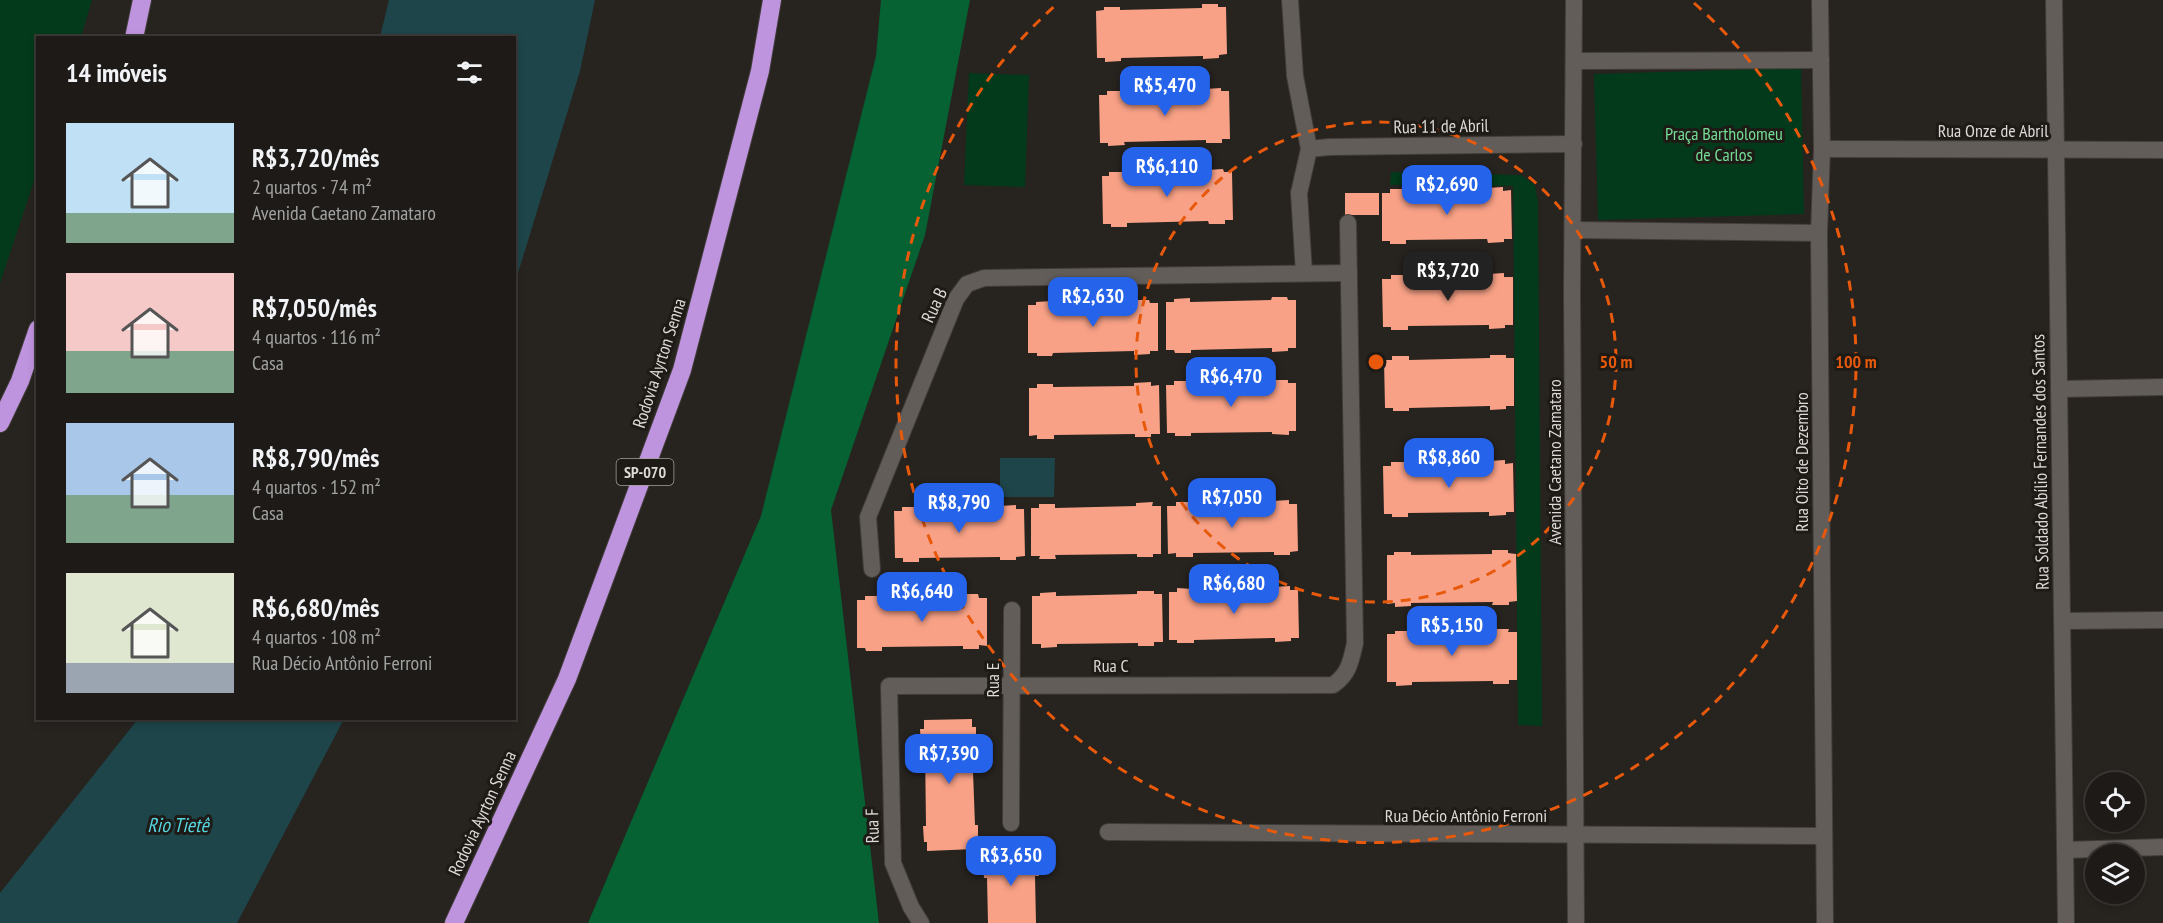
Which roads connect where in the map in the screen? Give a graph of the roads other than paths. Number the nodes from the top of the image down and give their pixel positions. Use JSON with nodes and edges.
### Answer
{"nodes":[{"id":1,"x":142,"y":0,"type":"edge"},
{"id":2,"x":772,"y":0,"type":"edge"},
{"id":3,"x":1290,"y":0,"type":"edge"},
{"id":4,"x":1574,"y":0,"type":"edge"},
{"id":5,"x":1820,"y":0,"type":"edge"},
{"id":6,"x":2054,"y":0,"type":"edge"},
{"id":7,"x":134,"y":36,"type":"edge"},
{"id":8,"x":1821,"y":60,"type":"junction"},
{"id":9,"x":1575,"y":61,"type":"junction"},
{"id":10,"x":1574,"y":144,"type":"junction"},
{"id":11,"x":1822,"y":148,"type":"junction"},
{"id":12,"x":1309,"y":149,"type":"junction"},
{"id":13,"x":2056,"y":149,"type":"junction"},
{"id":14,"x":2163,"y":150,"type":"edge"},
{"id":15,"x":1348,"y":223,"type":"dead end"},
{"id":16,"x":1573,"y":230,"type":"junction"},
{"id":17,"x":1819,"y":233,"type":"junction"},
{"id":18,"x":1304,"y":273,"type":"junction"},
{"id":19,"x":1349,"y":273,"type":"junction"},
{"id":20,"x":36,"y":335,"type":"edge"},
{"id":21,"x":2163,"y":387,"type":"edge"},
{"id":22,"x":2059,"y":389,"type":"junction"},
{"id":23,"x":0,"y":423,"type":"edge"},
{"id":24,"x":872,"y":569,"type":"dead end"},
{"id":25,"x":1012,"y":610,"type":"dead end"},
{"id":26,"x":2163,"y":620,"type":"edge"},
{"id":27,"x":2062,"y":621,"type":"junction"},
{"id":28,"x":1011,"y":684,"type":"junction"},
{"id":29,"x":889,"y":686,"type":"joint"},
{"id":30,"x":1011,"y":823,"type":"dead end"},
{"id":31,"x":1108,"y":832,"type":"dead end"},
{"id":32,"x":1575,"y":835,"type":"junction"},
{"id":33,"x":1823,"y":836,"type":"junction"},
{"id":34,"x":2163,"y":847,"type":"edge"},
{"id":35,"x":2065,"y":850,"type":"junction"},
{"id":36,"x":454,"y":923,"type":"edge"},
{"id":37,"x":921,"y":923,"type":"edge"},
{"id":38,"x":1576,"y":923,"type":"edge"},
{"id":39,"x":1825,"y":923,"type":"edge"},
{"id":40,"x":2066,"y":923,"type":"edge"}],
"edges":[{"from":1,"to":7,"type":"highway"},
{"from":2,"to":36,"type":"highway","name":"Rodovia Ayrton Senna","number":"SP-070"},
{"from":3,"to":12,"type":"street"},
{"from":4,"to":9,"type":"street","name":"Avenida Caetano Zamataro"},
{"from":5,"to":8,"type":"street","name":"Rua Oito de Dezembro"},
{"from":6,"to":13,"type":"street","name":"Rua Soldado Abílio Fernandes dos Santos"},
{"from":8,"to":9,"type":"street"},
{"from":8,"to":11,"type":"street","name":"Rua Oito de Dezembro"},
{"from":9,"to":10,"type":"street","name":"Avenida Caetano Zamataro"},
{"from":10,"to":12,"type":"street","name":"Rua 11 de Abril"},
{"from":10,"to":16,"type":"street","name":"Avenida Caetano Zamataro"},
{"from":11,"to":13,"type":"street","name":"Rua Onze de Abril"},
{"from":11,"to":17,"type":"street","name":"Rua Oito de Dezembro"},
{"from":12,"to":18,"type":"street"},
{"from":13,"to":14,"type":"street","name":"Rua Onze de Abril"},
{"from":13,"to":22,"type":"street","name":"Rua Soldado Abílio Fernandes dos Santos"},
{"from":15,"to":19,"type":"street"},
{"from":16,"to":17,"type":"street"},
{"from":16,"to":32,"type":"street","name":"Avenida Caetano Zamataro"},
{"from":17,"to":33,"type":"street","name":"Rua Oito de Dezembro"},
{"from":18,"to":19,"type":"street","name":"Rua B"},
{"from":18,"to":24,"type":"street","name":"Rua B"},
{"from":19,"to":28,"type":"street","name":"Rua C"},
{"from":20,"to":23,"type":"highway"},
{"from":21,"to":22,"type":"street"},
{"from":22,"to":27,"type":"street","name":"Rua Soldado Abílio Fernandes dos Santos"},
{"from":25,"to":28,"type":"street","name":"Rua E"},
{"from":26,"to":27,"type":"street"},
{"from":27,"to":35,"type":"street","name":"Rua Soldado Abílio Fernandes dos Santos"},
{"from":28,"to":29,"type":"street","name":"Rua C"},
{"from":28,"to":30,"type":"street","name":"Rua E"},
{"from":29,"to":37,"type":"street","name":"Rua F"},
{"from":31,"to":32,"type":"street","name":"Rua Décio Antônio Ferroni"},
{"from":32,"to":33,"type":"street","name":"Rua Décio Antônio Ferroni"},
{"from":32,"to":38,"type":"street","name":"Avenida Caetano Zamataro"},
{"from":33,"to":39,"type":"street","name":"Rua Oito de Dezembro"},
{"from":34,"to":35,"type":"street"},
{"from":35,"to":40,"type":"street","name":"Rua Soldado Abílio Fernandes dos Santos"}]}
